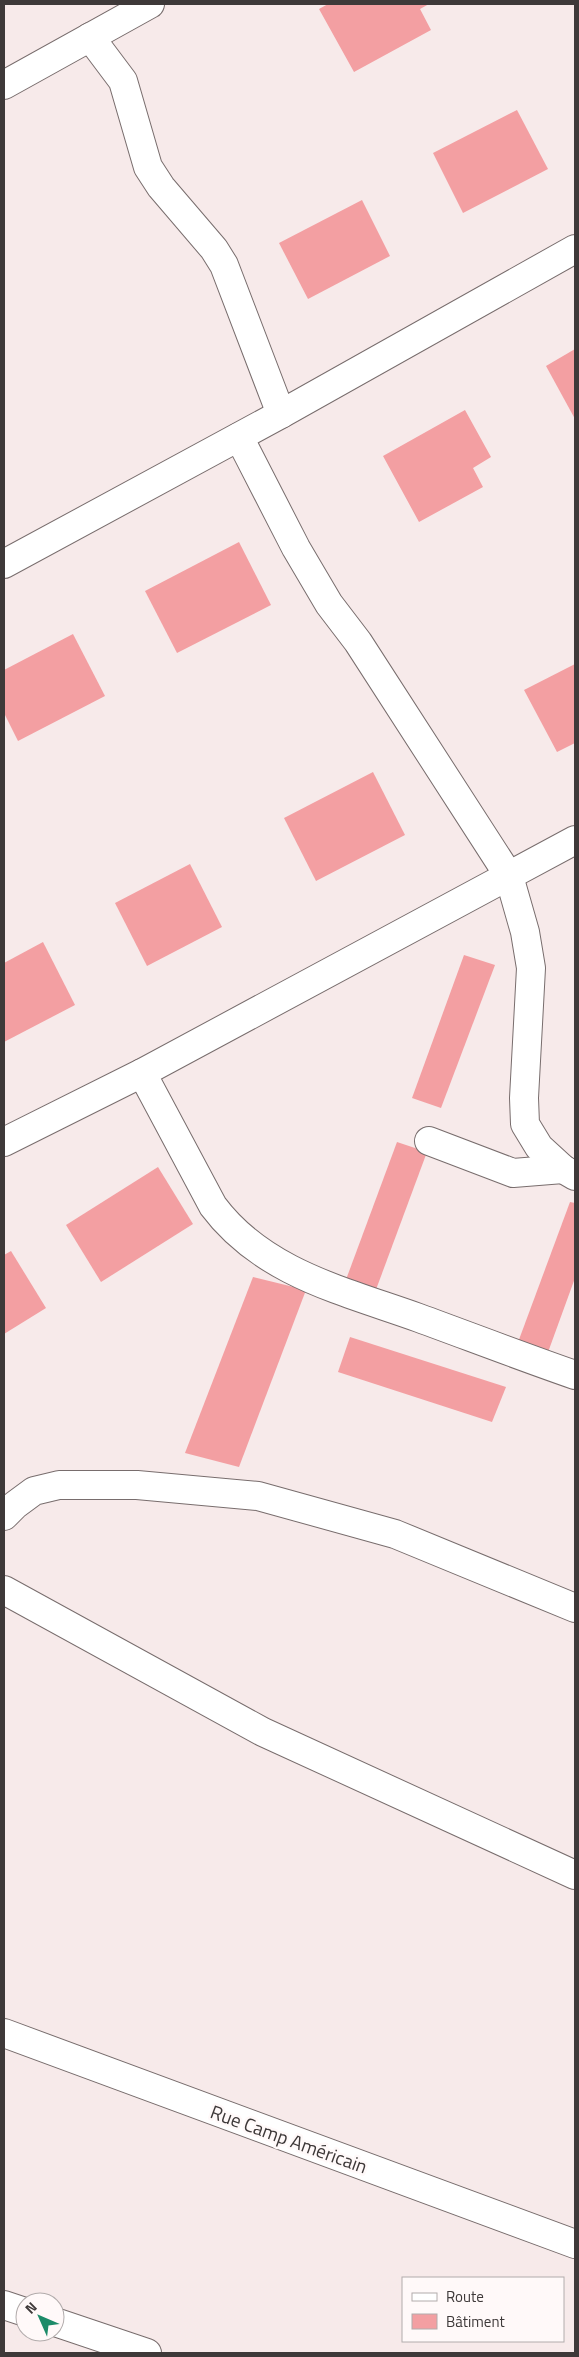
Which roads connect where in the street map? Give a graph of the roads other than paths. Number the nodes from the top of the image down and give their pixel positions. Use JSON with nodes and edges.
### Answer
{"nodes":[{"id":1,"x":150,"y":4,"type":"edge"},
{"id":2,"x":90,"y":37,"type":"junction"},
{"id":3,"x":4,"y":85,"type":"edge"},
{"id":4,"x":575,"y":249,"type":"edge"},
{"id":5,"x":281,"y":414,"type":"junction"},
{"id":6,"x":239,"y":437,"type":"junction"},
{"id":7,"x":4,"y":564,"type":"edge"},
{"id":8,"x":575,"y":840,"type":"edge"},
{"id":9,"x":508,"y":876,"type":"junction"},
{"id":10,"x":142,"y":1073,"type":"junction"},
{"id":11,"x":429,"y":1141,"type":"dead end"},
{"id":12,"x":4,"y":1142,"type":"edge"},
{"id":13,"x":569,"y":1173,"type":"edge"},
{"id":14,"x":575,"y":1375,"type":"edge"},
{"id":15,"x":4,"y":1516,"type":"edge"},
{"id":16,"x":4,"y":1590,"type":"edge"},
{"id":17,"x":575,"y":1608,"type":"edge"},
{"id":18,"x":575,"y":1875,"type":"edge"},
{"id":19,"x":4,"y":2033,"type":"edge"},
{"id":20,"x":575,"y":2244,"type":"edge"},
{"id":21,"x":65,"y":2325,"type":"edge"},
{"id":22,"x":147,"y":2353,"type":"edge"}],
"edges":[{"from":1,"to":2,"type":"street"},
{"from":2,"to":3,"type":"street"},
{"from":2,"to":5,"type":"street"},
{"from":4,"to":5,"type":"street"},
{"from":5,"to":6,"type":"street"},
{"from":6,"to":7,"type":"street"},
{"from":6,"to":9,"type":"street"},
{"from":8,"to":9,"type":"street"},
{"from":9,"to":10,"type":"street"},
{"from":9,"to":13,"type":"street"},
{"from":10,"to":12,"type":"street"},
{"from":10,"to":14,"type":"street"},
{"from":11,"to":13,"type":"street"},
{"from":15,"to":17,"type":"street"},
{"from":16,"to":18,"type":"street"},
{"from":19,"to":20,"type":"street","name":"Rue Camp Américain"},
{"from":21,"to":22,"type":"street"}]}
